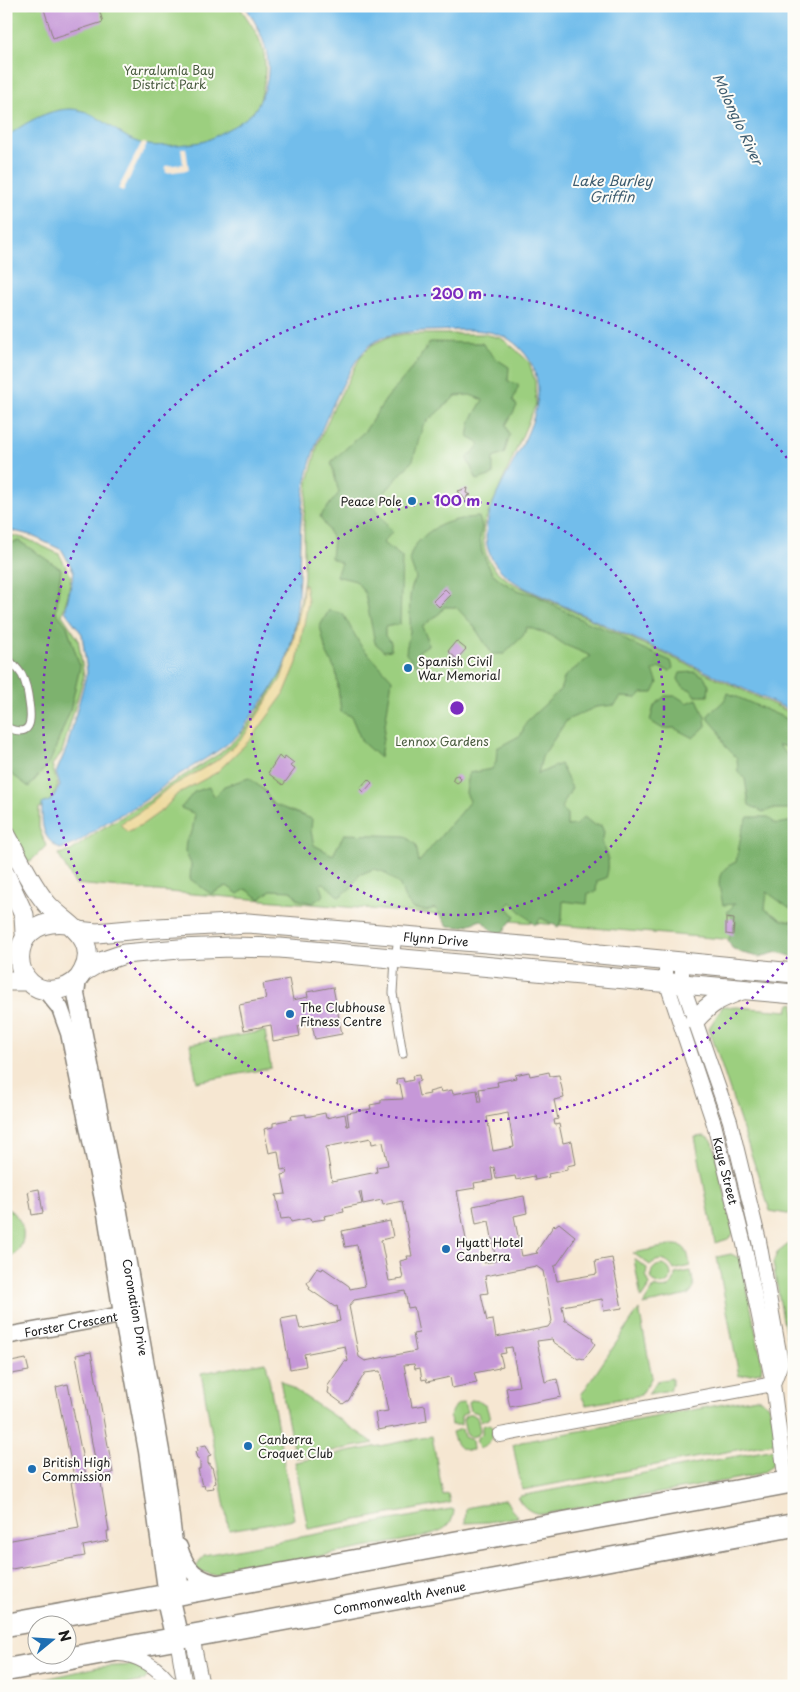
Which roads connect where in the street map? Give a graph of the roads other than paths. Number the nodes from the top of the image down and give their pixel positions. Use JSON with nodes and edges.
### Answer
{"nodes":[{"id":1,"x":6,"y":658,"type":"edge"},
{"id":2,"x":6,"y":727,"type":"edge"},
{"id":3,"x":6,"y":836,"type":"edge"},
{"id":4,"x":6,"y":876,"type":"edge"},
{"id":5,"x":72,"y":927,"type":"junction"},
{"id":6,"x":398,"y":936,"type":"junction"},
{"id":7,"x":17,"y":942,"type":"edge"},
{"id":8,"x":598,"y":954,"type":"junction"},
{"id":9,"x":394,"y":959,"type":"junction"},
{"id":10,"x":674,"y":961,"type":"junction"},
{"id":11,"x":794,"y":973,"type":"edge"},
{"id":12,"x":596,"y":975,"type":"junction"},
{"id":13,"x":80,"y":976,"type":"junction"},
{"id":14,"x":6,"y":981,"type":"edge"},
{"id":15,"x":26,"y":981,"type":"junction"},
{"id":16,"x":674,"y":982,"type":"junction"},
{"id":17,"x":746,"y":989,"type":"junction"},
{"id":18,"x":46,"y":991,"type":"junction"},
{"id":19,"x":794,"y":994,"type":"edge"},
{"id":20,"x":695,"y":1020,"type":"junction"},
{"id":21,"x":403,"y":1054,"type":"dead end"},
{"id":22,"x":129,"y":1313,"type":"junction"},
{"id":23,"x":6,"y":1336,"type":"edge"},
{"id":24,"x":773,"y":1384,"type":"junction"},
{"id":25,"x":500,"y":1435,"type":"dead end"},
{"id":26,"x":790,"y":1482,"type":"edge"},
{"id":27,"x":172,"y":1520,"type":"junction"},
{"id":28,"x":794,"y":1525,"type":"edge"},
{"id":29,"x":227,"y":1585,"type":"junction"},
{"id":30,"x":174,"y":1595,"type":"junction"},
{"id":31,"x":6,"y":1625,"type":"edge"},
{"id":32,"x":184,"y":1638,"type":"junction"},
{"id":33,"x":84,"y":1656,"type":"junction"},
{"id":34,"x":6,"y":1670,"type":"edge"},
{"id":35,"x":171,"y":1686,"type":"edge"},
{"id":36,"x":185,"y":1686,"type":"edge"},
{"id":37,"x":202,"y":1686,"type":"edge"}],
"edges":[{"from":1,"to":2,"type":"lane"},
{"from":3,"to":5,"type":"main road"},
{"from":4,"to":7,"type":"main road"},
{"from":5,"to":6,"type":"main road","name":"Flynn Drive"},
{"from":5,"to":7,"type":"main road"},
{"from":5,"to":13,"type":"main road"},
{"from":6,"to":8,"type":"main road","name":"Flynn Drive"},
{"from":6,"to":9,"type":"lane"},
{"from":7,"to":15,"type":"main road"},
{"from":8,"to":10,"type":"main road","name":"Flynn Drive"},
{"from":8,"to":12,"type":"main road"},
{"from":9,"to":12,"type":"main road","name":"Flynn Drive"},
{"from":9,"to":13,"type":"main road","name":"Flynn Drive"},
{"from":9,"to":21,"type":"lane"},
{"from":10,"to":11,"type":"main road","name":"Flynn Drive"},
{"from":10,"to":16,"type":"street","name":"Kaye Street"},
{"from":12,"to":16,"type":"main road","name":"Flynn Drive"},
{"from":13,"to":18,"type":"main road"},
{"from":13,"to":22,"type":"street","name":"Coronation Drive"},
{"from":14,"to":15,"type":"main road"},
{"from":15,"to":18,"type":"main road"},
{"from":16,"to":17,"type":"main road","name":"Flynn Drive"},
{"from":16,"to":20,"type":"street","name":"Kaye Street"},
{"from":16,"to":24,"type":"street","name":"Kaye Street"},
{"from":17,"to":19,"type":"main road","name":"Flynn Drive"},
{"from":17,"to":20,"type":"main road"},
{"from":18,"to":22,"type":"street","name":"Coronation Drive"},
{"from":20,"to":24,"type":"street","name":"Kaye Street"},
{"from":22,"to":23,"type":"street","name":"Forster Crescent"},
{"from":22,"to":27,"type":"street","name":"Coronation Drive"},
{"from":22,"to":30,"type":"street","name":"Coronation Drive"},
{"from":24,"to":25,"type":"street"},
{"from":24,"to":26,"type":"street","name":"Kaye Street"},
{"from":26,"to":29,"type":"highway"},
{"from":27,"to":29,"type":"street"},
{"from":27,"to":30,"type":"street","name":"Coronation Drive"},
{"from":28,"to":32,"type":"highway","name":"Commonwealth Avenue"},
{"from":29,"to":30,"type":"highway"},
{"from":30,"to":31,"type":"highway"},
{"from":30,"to":32,"type":"highway","name":"Coronation Drive"},
{"from":32,"to":33,"type":"highway","name":"Commonwealth Avenue"},
{"from":32,"to":36,"type":"street"},
{"from":32,"to":37,"type":"street"},
{"from":33,"to":34,"type":"highway","name":"Commonwealth Avenue"},
{"from":33,"to":35,"type":"street"}]}
